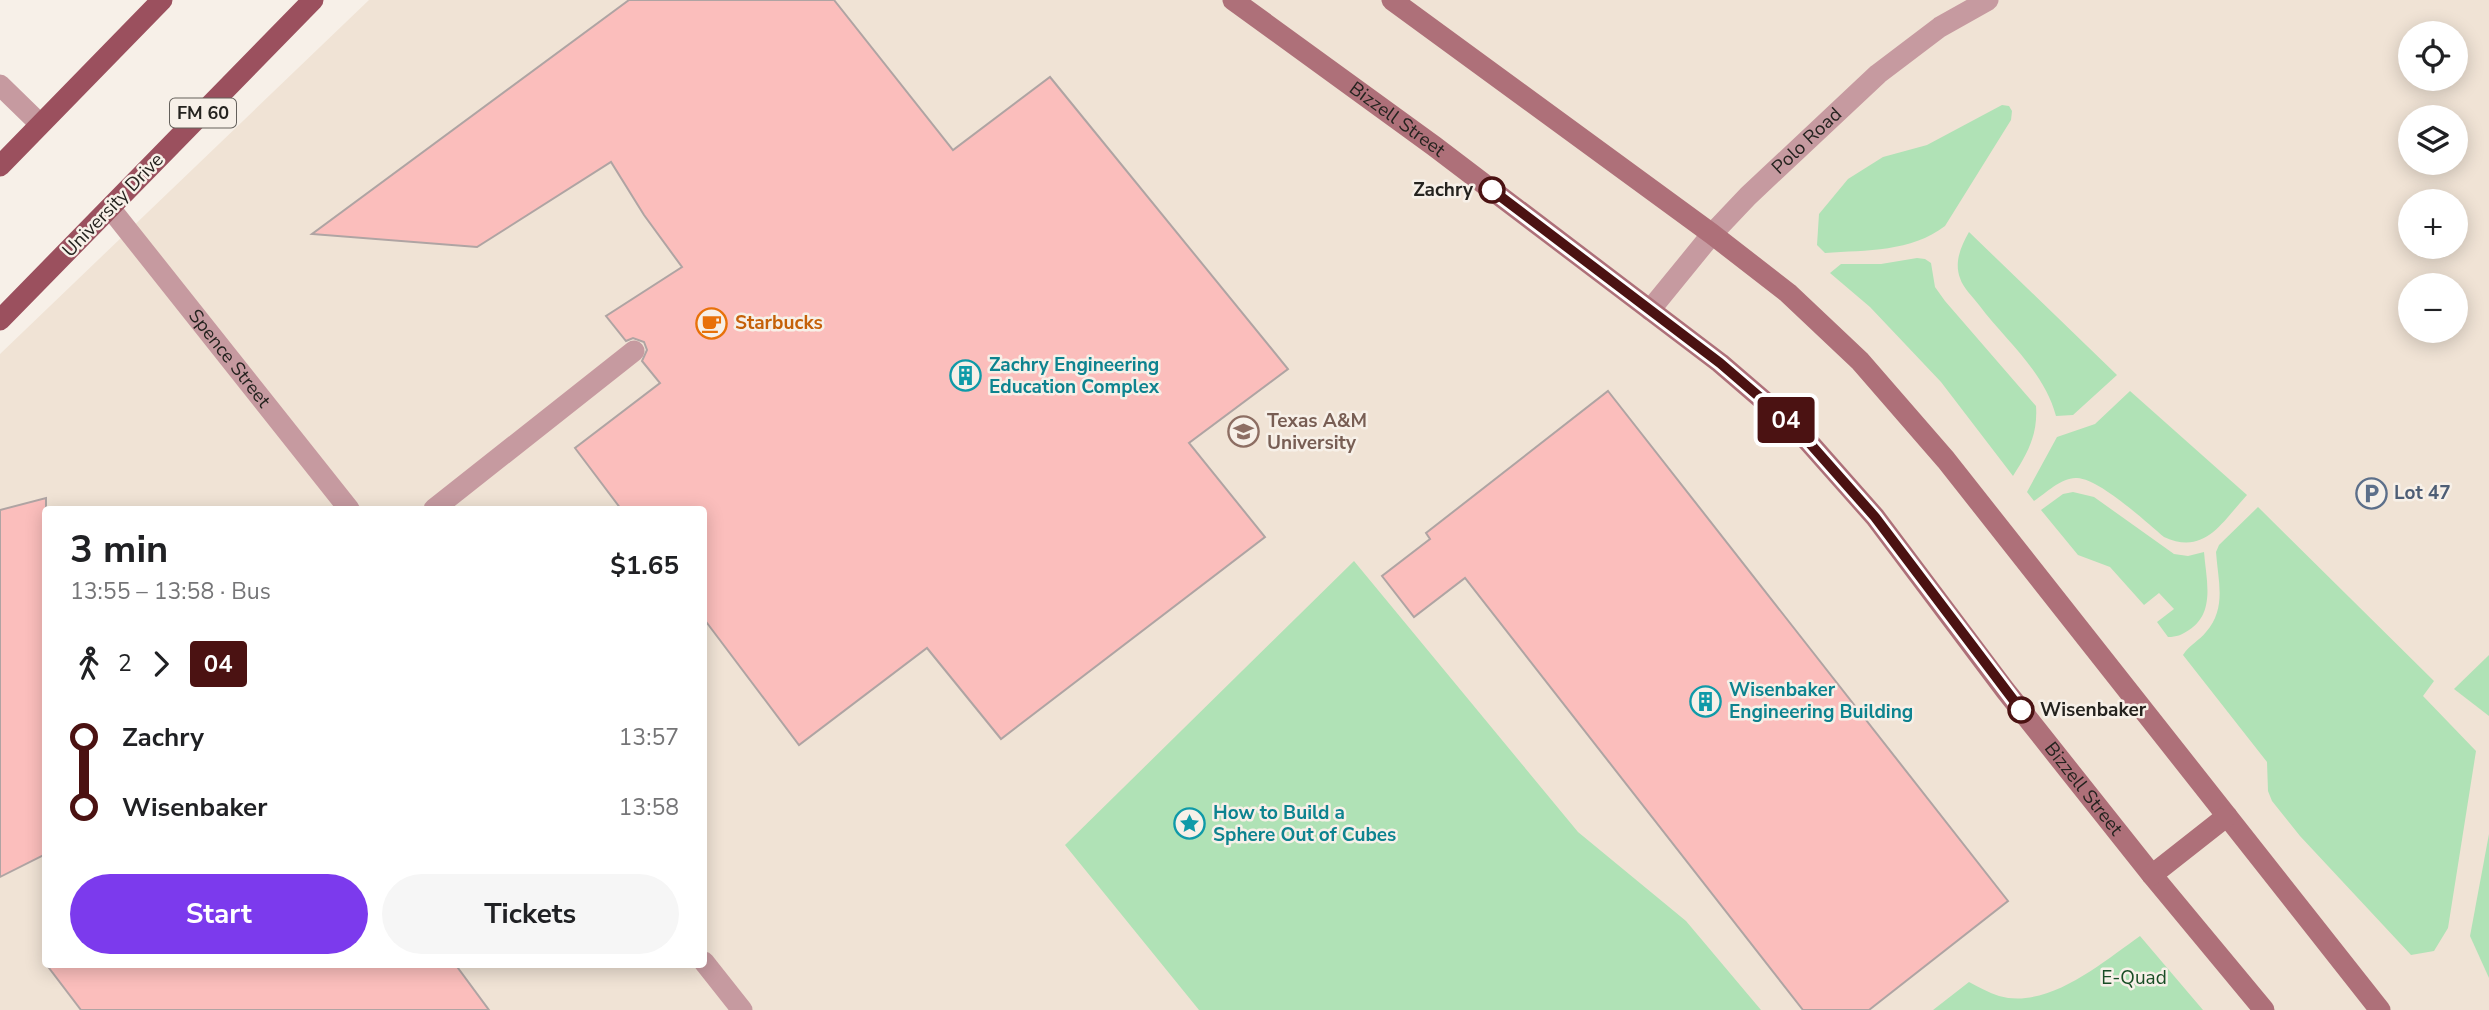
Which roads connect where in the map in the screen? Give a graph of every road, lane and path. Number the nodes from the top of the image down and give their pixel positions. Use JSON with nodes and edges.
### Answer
{"nodes":[{"id":1,"x":162,"y":0,"type":"edge"},
{"id":2,"x":313,"y":0,"type":"edge"},
{"id":3,"x":1233,"y":0,"type":"edge"},
{"id":4,"x":1392,"y":0,"type":"edge"},
{"id":5,"x":1988,"y":0,"type":"edge"},
{"id":6,"x":0,"y":85,"type":"edge"},
{"id":7,"x":40,"y":124,"type":"junction"},
{"id":8,"x":0,"y":166,"type":"edge"},
{"id":9,"x":110,"y":208,"type":"junction"},
{"id":10,"x":1712,"y":233,"type":"junction"},
{"id":11,"x":1650,"y":310,"type":"junction"},
{"id":12,"x":0,"y":320,"type":"edge"},
{"id":13,"x":634,"y":351,"type":"dead end"},
{"id":14,"x":347,"y":506,"type":"edge"},
{"id":15,"x":438,"y":506,"type":"edge"},
{"id":16,"x":2227,"y":816,"type":"junction"},
{"id":17,"x":2152,"y":875,"type":"junction"},
{"id":18,"x":707,"y":966,"type":"edge"},
{"id":19,"x":741,"y":1010,"type":"edge"},
{"id":20,"x":2264,"y":1010,"type":"edge"},
{"id":21,"x":2380,"y":1010,"type":"edge"}],
"edges":[{"from":1,"to":7,"type":"main road"},
{"from":2,"to":9,"type":"main road","name":"University Drive","number":"FM 60"},
{"from":3,"to":11,"type":"street","name":"Bizzell Street"},
{"from":4,"to":10,"type":"street"},
{"from":5,"to":10,"type":"street","name":"Polo Road"},
{"from":6,"to":7,"type":"street"},
{"from":7,"to":8,"type":"main road"},
{"from":9,"to":12,"type":"main road","name":"University Drive","number":"FM 60"},
{"from":9,"to":14,"type":"street","name":"Spence Street"},
{"from":10,"to":11,"type":"street","name":"Polo Road"},
{"from":10,"to":16,"type":"street"},
{"from":11,"to":17,"type":"street","name":"Bizzell Street"},
{"from":13,"to":15,"type":"street"},
{"from":16,"to":17,"type":"street"},
{"from":16,"to":21,"type":"street"},
{"from":17,"to":20,"type":"street","name":"Bizzell Street"},
{"from":18,"to":19,"type":"street"}]}
